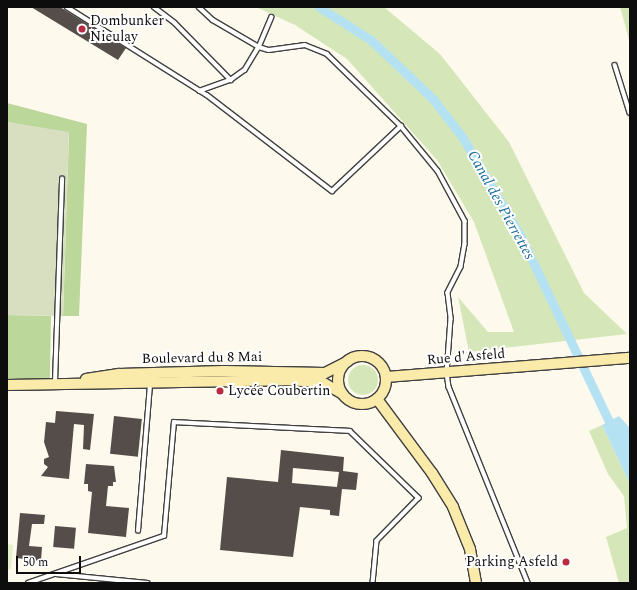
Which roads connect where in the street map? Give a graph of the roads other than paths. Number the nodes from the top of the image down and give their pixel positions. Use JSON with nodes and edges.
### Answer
{"nodes":[{"id":1,"x":67,"y":7,"type":"edge"},
{"id":2,"x":154,"y":7,"type":"edge"},
{"id":3,"x":199,"y":7,"type":"edge"},
{"id":4,"x":272,"y":17,"type":"dead end"},
{"id":5,"x":259,"y":47,"type":"junction"},
{"id":6,"x":615,"y":64,"type":"dead end"},
{"id":7,"x":231,"y":80,"type":"junction"},
{"id":8,"x":200,"y":91,"type":"junction"},
{"id":9,"x":630,"y":113,"type":"edge"},
{"id":10,"x":401,"y":126,"type":"junction"},
{"id":11,"x":62,"y":179,"type":"dead end"},
{"id":12,"x":630,"y":358,"type":"edge"},
{"id":13,"x":347,"y":362,"type":"junction"},
{"id":14,"x":447,"y":372,"type":"junction"},
{"id":15,"x":150,"y":377,"type":"junction"},
{"id":16,"x":386,"y":377,"type":"junction"},
{"id":17,"x":55,"y":383,"type":"junction"},
{"id":18,"x":7,"y":385,"type":"edge"},
{"id":19,"x":343,"y":394,"type":"junction"},
{"id":20,"x":377,"y":399,"type":"junction"},
{"id":21,"x":138,"y":531,"type":"dead end"},
{"id":22,"x":55,"y":574,"type":"junction"},
{"id":23,"x":28,"y":583,"type":"edge"},
{"id":24,"x":148,"y":583,"type":"edge"},
{"id":25,"x":373,"y":583,"type":"edge"},
{"id":26,"x":476,"y":583,"type":"edge"},
{"id":27,"x":528,"y":583,"type":"edge"}],
"edges":[{"from":1,"to":8,"type":"lane"},
{"from":2,"to":7,"type":"lane"},
{"from":3,"to":5,"type":"lane"},
{"from":4,"to":5,"type":"lane"},
{"from":5,"to":7,"type":"lane"},
{"from":5,"to":10,"type":"lane"},
{"from":6,"to":9,"type":"lane"},
{"from":7,"to":8,"type":"lane"},
{"from":8,"to":10,"type":"lane"},
{"from":10,"to":14,"type":"lane"},
{"from":11,"to":17,"type":"lane"},
{"from":12,"to":14,"type":"street","name":"Rue d'Asfeld"},
{"from":13,"to":15,"type":"street","name":"Boulevard du 8 Mai"},
{"from":13,"to":16,"type":"street"},
{"from":13,"to":19,"type":"street"},
{"from":14,"to":16,"type":"street","name":"Rue d'Asfeld"},
{"from":14,"to":27,"type":"lane"},
{"from":15,"to":17,"type":"street","name":"Boulevard du 8 Mai"},
{"from":15,"to":19,"type":"street","name":"Boulevard du 8 Mai"},
{"from":15,"to":21,"type":"lane"},
{"from":16,"to":20,"type":"street"},
{"from":17,"to":18,"type":"street","name":"Boulevard du 8 Mai"},
{"from":19,"to":20,"type":"street"},
{"from":20,"to":26,"type":"street"},
{"from":22,"to":23,"type":"lane"},
{"from":22,"to":24,"type":"lane"},
{"from":22,"to":25,"type":"lane"}]}
